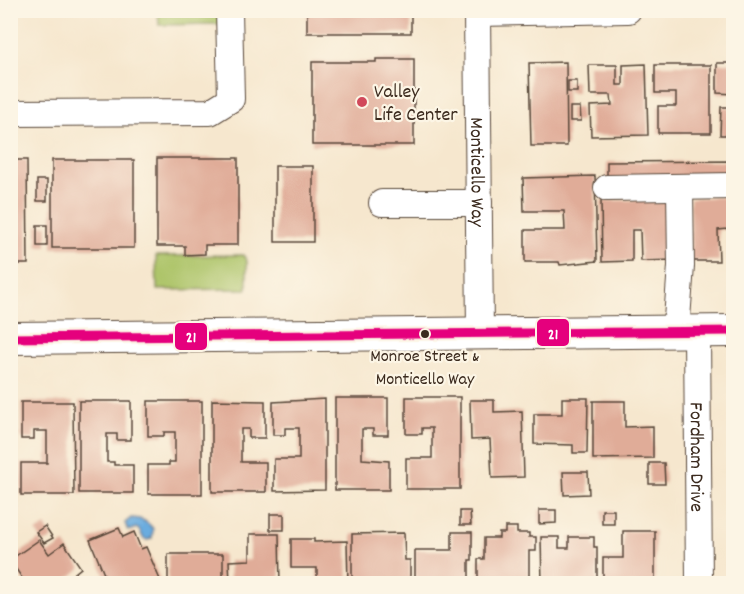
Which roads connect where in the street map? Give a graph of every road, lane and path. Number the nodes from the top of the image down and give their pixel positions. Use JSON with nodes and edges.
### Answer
{"nodes":[{"id":1,"x":229,"y":10,"type":"edge"},
{"id":2,"x":628,"y":10,"type":"edge"},
{"id":3,"x":477,"y":12,"type":"edge"},
{"id":4,"x":10,"y":113,"type":"edge"},
{"id":5,"x":734,"y":186,"type":"edge"},
{"id":6,"x":680,"y":187,"type":"junction"},
{"id":7,"x":607,"y":188,"type":"dead end"},
{"id":8,"x":382,"y":203,"type":"dead end"},
{"id":9,"x":479,"y":203,"type":"junction"},
{"id":10,"x":686,"y":331,"type":"junction"},
{"id":11,"x":734,"y":331,"type":"edge"},
{"id":12,"x":480,"y":334,"type":"junction"},
{"id":13,"x":10,"y":338,"type":"edge"},
{"id":14,"x":699,"y":584,"type":"edge"}],
"edges":[{"from":1,"to":4,"type":"street"},
{"from":2,"to":3,"type":"street"},
{"from":3,"to":9,"type":"street","name":"Monticello Way"},
{"from":5,"to":6,"type":"street"},
{"from":6,"to":7,"type":"street"},
{"from":6,"to":10,"type":"street","name":"Fordham Drive"},
{"from":8,"to":9,"type":"street"},
{"from":9,"to":12,"type":"street","name":"Monticello Way"},
{"from":10,"to":11,"type":"main road"},
{"from":10,"to":12,"type":"main road"},
{"from":10,"to":14,"type":"street","name":"Fordham Drive"},
{"from":12,"to":13,"type":"main road"}]}
